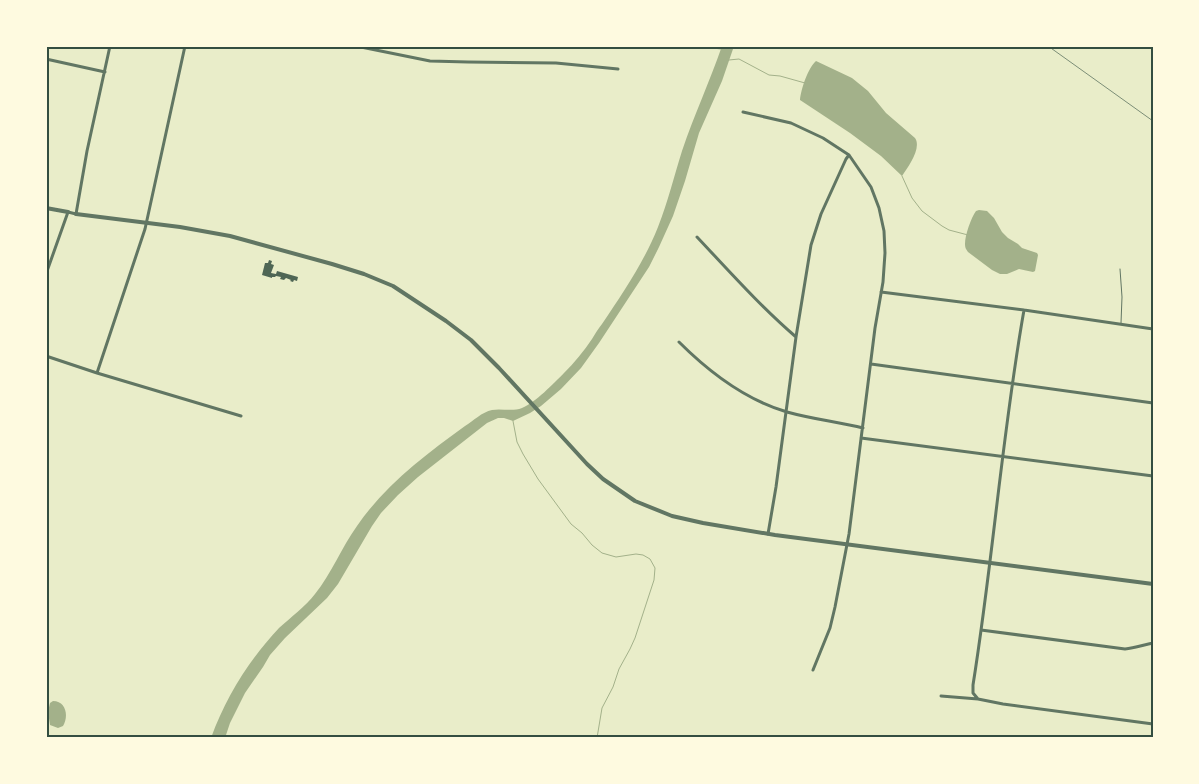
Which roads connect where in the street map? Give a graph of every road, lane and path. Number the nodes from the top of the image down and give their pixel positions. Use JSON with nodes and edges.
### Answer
{"nodes":[{"id":1,"x":110,"y":46,"type":"edge"},
{"id":2,"x":185,"y":46,"type":"edge"},
{"id":3,"x":356,"y":46,"type":"edge"},
{"id":4,"x":46,"y":59,"type":"edge"},
{"id":5,"x":618,"y":69,"type":"dead end"},
{"id":6,"x":105,"y":72,"type":"junction"},
{"id":7,"x":743,"y":112,"type":"dead end"},
{"id":8,"x":849,"y":155,"type":"junction"},
{"id":9,"x":46,"y":208,"type":"edge"},
{"id":10,"x":68,"y":212,"type":"junction"},
{"id":11,"x":76,"y":214,"type":"junction"},
{"id":12,"x":146,"y":223,"type":"junction"},
{"id":13,"x":696,"y":237,"type":"dead end"},
{"id":14,"x":1120,"y":269,"type":"dead end"},
{"id":15,"x":46,"y":274,"type":"edge"},
{"id":16,"x":881,"y":292,"type":"junction"},
{"id":17,"x":1024,"y":310,"type":"junction"},
{"id":18,"x":1120,"y":324,"type":"junction"},
{"id":19,"x":1153,"y":329,"type":"edge"},
{"id":20,"x":796,"y":337,"type":"junction"},
{"id":21,"x":679,"y":342,"type":"dead end"},
{"id":22,"x":46,"y":356,"type":"edge"},
{"id":23,"x":871,"y":364,"type":"junction"},
{"id":24,"x":97,"y":373,"type":"junction"},
{"id":25,"x":1013,"y":384,"type":"junction"},
{"id":26,"x":1153,"y":403,"type":"edge"},
{"id":27,"x":786,"y":412,"type":"junction"},
{"id":28,"x":241,"y":416,"type":"dead end"},
{"id":29,"x":863,"y":428,"type":"junction"},
{"id":30,"x":861,"y":438,"type":"junction"},
{"id":31,"x":1003,"y":457,"type":"junction"},
{"id":32,"x":1153,"y":476,"type":"edge"},
{"id":33,"x":768,"y":534,"type":"junction"},
{"id":34,"x":846,"y":544,"type":"junction"},
{"id":35,"x":989,"y":563,"type":"junction"},
{"id":36,"x":1153,"y":584,"type":"edge"},
{"id":37,"x":981,"y":630,"type":"junction"},
{"id":38,"x":1153,"y":643,"type":"edge"},
{"id":39,"x":812,"y":670,"type":"dead end"},
{"id":40,"x":941,"y":696,"type":"dead end"},
{"id":41,"x":978,"y":699,"type":"junction"},
{"id":42,"x":1153,"y":724,"type":"edge"}],
"edges":[{"from":1,"to":6,"type":"street"},
{"from":2,"to":12,"type":"street"},
{"from":3,"to":5,"type":"street"},
{"from":4,"to":6,"type":"street"},
{"from":6,"to":11,"type":"street"},
{"from":7,"to":8,"type":"street"},
{"from":8,"to":16,"type":"street"},
{"from":8,"to":20,"type":"street"},
{"from":9,"to":10,"type":"street"},
{"from":10,"to":11,"type":"street"},
{"from":10,"to":15,"type":"street"},
{"from":11,"to":12,"type":"street"},
{"from":12,"to":24,"type":"street"},
{"from":12,"to":33,"type":"street"},
{"from":13,"to":20,"type":"street"},
{"from":14,"to":18,"type":"lane"},
{"from":16,"to":17,"type":"street"},
{"from":16,"to":23,"type":"street"},
{"from":17,"to":18,"type":"street"},
{"from":17,"to":25,"type":"street"},
{"from":18,"to":19,"type":"street"},
{"from":20,"to":27,"type":"street"},
{"from":21,"to":27,"type":"street"},
{"from":22,"to":24,"type":"street"},
{"from":23,"to":25,"type":"street"},
{"from":23,"to":29,"type":"street"},
{"from":24,"to":28,"type":"street"},
{"from":25,"to":26,"type":"street"},
{"from":25,"to":31,"type":"street"},
{"from":27,"to":29,"type":"street"},
{"from":27,"to":33,"type":"street"},
{"from":29,"to":30,"type":"street"},
{"from":30,"to":31,"type":"street"},
{"from":30,"to":34,"type":"street"},
{"from":31,"to":32,"type":"street"},
{"from":31,"to":35,"type":"street"},
{"from":33,"to":34,"type":"street"},
{"from":34,"to":35,"type":"street"},
{"from":34,"to":39,"type":"street"},
{"from":35,"to":36,"type":"street"},
{"from":35,"to":37,"type":"street"},
{"from":37,"to":38,"type":"street"},
{"from":37,"to":41,"type":"street"},
{"from":40,"to":41,"type":"street"},
{"from":41,"to":42,"type":"street"}]}
